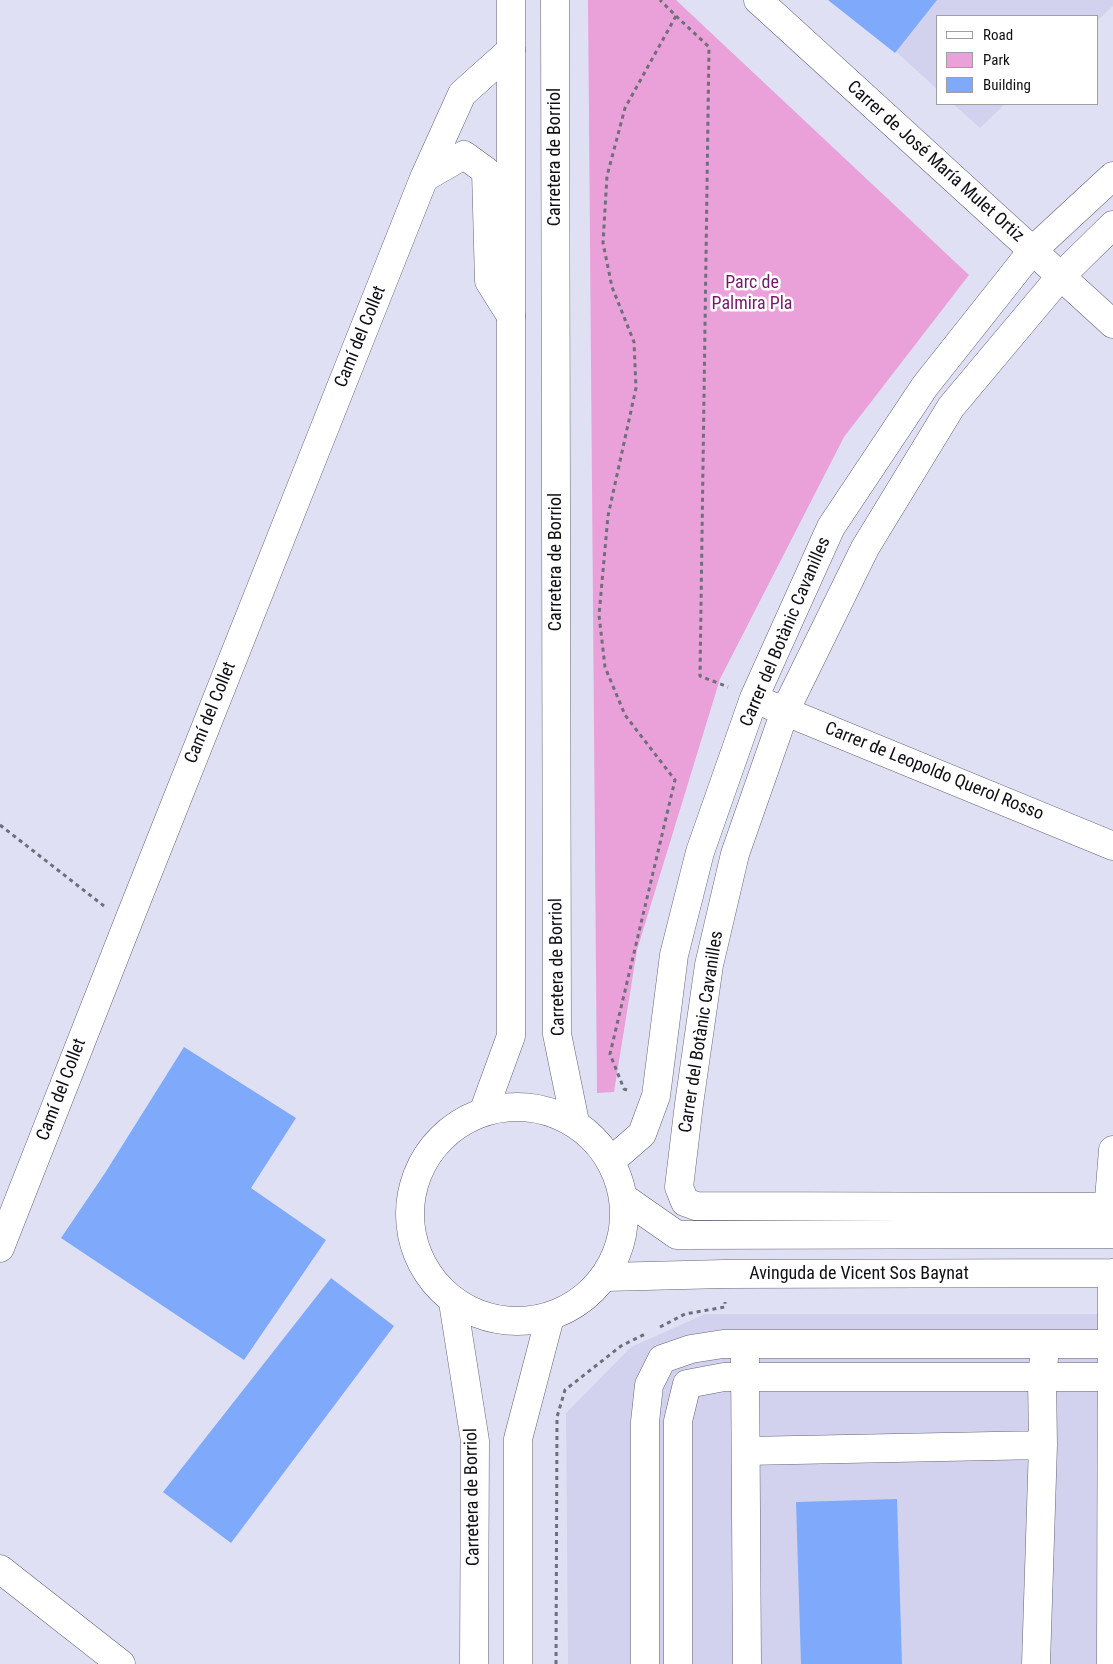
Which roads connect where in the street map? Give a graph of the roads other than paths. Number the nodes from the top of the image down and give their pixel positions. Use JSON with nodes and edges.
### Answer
{"nodes":[{"id":1,"x":511,"y":0,"type":"edge"},
{"id":2,"x":555,"y":0,"type":"edge"},
{"id":3,"x":758,"y":0,"type":"edge"},
{"id":4,"x":511,"y":50,"type":"junction"},
{"id":5,"x":1113,"y":176,"type":"edge"},
{"id":6,"x":424,"y":178,"type":"junction"},
{"id":7,"x":1113,"y":225,"type":"edge"},
{"id":8,"x":1032,"y":251,"type":"junction"},
{"id":9,"x":1060,"y":276,"type":"junction"},
{"id":10,"x":511,"y":316,"type":"junction"},
{"id":11,"x":1113,"y":324,"type":"edge"},
{"id":12,"x":754,"y":698,"type":"junction"},
{"id":13,"x":785,"y":710,"type":"junction"},
{"id":14,"x":1113,"y":846,"type":"edge"},
{"id":15,"x":484,"y":1110,"type":"junction"},
{"id":16,"x":575,"y":1122,"type":"junction"},
{"id":17,"x":1113,"y":1150,"type":"edge"},
{"id":18,"x":611,"y":1161,"type":"junction"},
{"id":19,"x":624,"y":1198,"type":"junction"},
{"id":20,"x":1110,"y":1207,"type":"edge"},
{"id":21,"x":1110,"y":1234,"type":"edge"},
{"id":22,"x":0,"y":1248,"type":"edge"},
{"id":23,"x":1113,"y":1273,"type":"edge"},
{"id":24,"x":606,"y":1277,"type":"junction"},
{"id":25,"x":453,"y":1302,"type":"junction"},
{"id":26,"x":550,"y":1317,"type":"junction"},
{"id":27,"x":745,"y":1344,"type":"junction"},
{"id":28,"x":1045,"y":1344,"type":"junction"},
{"id":29,"x":1112,"y":1344,"type":"edge"},
{"id":30,"x":746,"y":1377,"type":"junction"},
{"id":31,"x":1042,"y":1377,"type":"junction"},
{"id":32,"x":1112,"y":1377,"type":"edge"},
{"id":33,"x":1043,"y":1445,"type":"junction"},
{"id":34,"x":746,"y":1451,"type":"junction"},
{"id":35,"x":0,"y":1569,"type":"edge"},
{"id":36,"x":121,"y":1664,"type":"edge"},
{"id":37,"x":474,"y":1664,"type":"edge"},
{"id":38,"x":518,"y":1664,"type":"edge"},
{"id":39,"x":645,"y":1664,"type":"edge"},
{"id":40,"x":678,"y":1664,"type":"edge"},
{"id":41,"x":747,"y":1664,"type":"edge"},
{"id":42,"x":1036,"y":1664,"type":"edge"},
{"id":43,"x":1111,"y":1664,"type":"edge"}],
"edges":[{"from":1,"to":4,"type":"street"},
{"from":2,"to":16,"type":"street","name":"Carretera de Borriol"},
{"from":3,"to":8,"type":"street","name":"Carrer de José María Mulet Ortiz"},
{"from":4,"to":6,"type":"street","name":"Camí del Collet"},
{"from":4,"to":10,"type":"street"},
{"from":5,"to":8,"type":"street","name":"Carrer del Botànic Cavanilles"},
{"from":6,"to":10,"type":"street"},
{"from":6,"to":22,"type":"street","name":"Camí del Collet"},
{"from":7,"to":9,"type":"street","name":"Carrer del Botànic Cavanilles"},
{"from":8,"to":9,"type":"street","name":"Carrer de José María Mulet Ortiz"},
{"from":8,"to":12,"type":"street","name":"Carrer del Botànic Cavanilles"},
{"from":9,"to":11,"type":"street","name":"Carrer de José María Mulet Ortiz"},
{"from":9,"to":13,"type":"street","name":"Carrer del Botànic Cavanilles"},
{"from":10,"to":15,"type":"street"},
{"from":12,"to":13,"type":"street","name":"Carrer de Leopoldo Querol Rosso"},
{"from":12,"to":18,"type":"street","name":"Carrer del Botànic Cavanilles"},
{"from":13,"to":14,"type":"street","name":"Carrer de Leopoldo Querol Rosso"},
{"from":13,"to":20,"type":"street","name":"Carrer del Botànic Cavanilles"},
{"from":15,"to":16,"type":"street"},
{"from":15,"to":25,"type":"street"},
{"from":16,"to":18,"type":"street"},
{"from":17,"to":20,"type":"street"},
{"from":18,"to":19,"type":"street"},
{"from":19,"to":21,"type":"street"},
{"from":19,"to":24,"type":"street"},
{"from":20,"to":21,"type":"street"},
{"from":23,"to":24,"type":"street","name":"Avinguda de Vicent Sos Baynat"},
{"from":23,"to":29,"type":"street"},
{"from":24,"to":26,"type":"street"},
{"from":25,"to":26,"type":"street"},
{"from":25,"to":37,"type":"street","name":"Carretera de Borriol"},
{"from":26,"to":38,"type":"street"},
{"from":27,"to":28,"type":"street"},
{"from":27,"to":30,"type":"street"},
{"from":27,"to":39,"type":"street"},
{"from":28,"to":29,"type":"street"},
{"from":28,"to":31,"type":"street"},
{"from":29,"to":32,"type":"street"},
{"from":30,"to":31,"type":"street"},
{"from":30,"to":34,"type":"street"},
{"from":30,"to":40,"type":"street"},
{"from":31,"to":32,"type":"street"},
{"from":31,"to":33,"type":"street"},
{"from":32,"to":43,"type":"street"},
{"from":33,"to":34,"type":"street"},
{"from":33,"to":42,"type":"street"},
{"from":34,"to":41,"type":"street"},
{"from":35,"to":36,"type":"street"}]}
